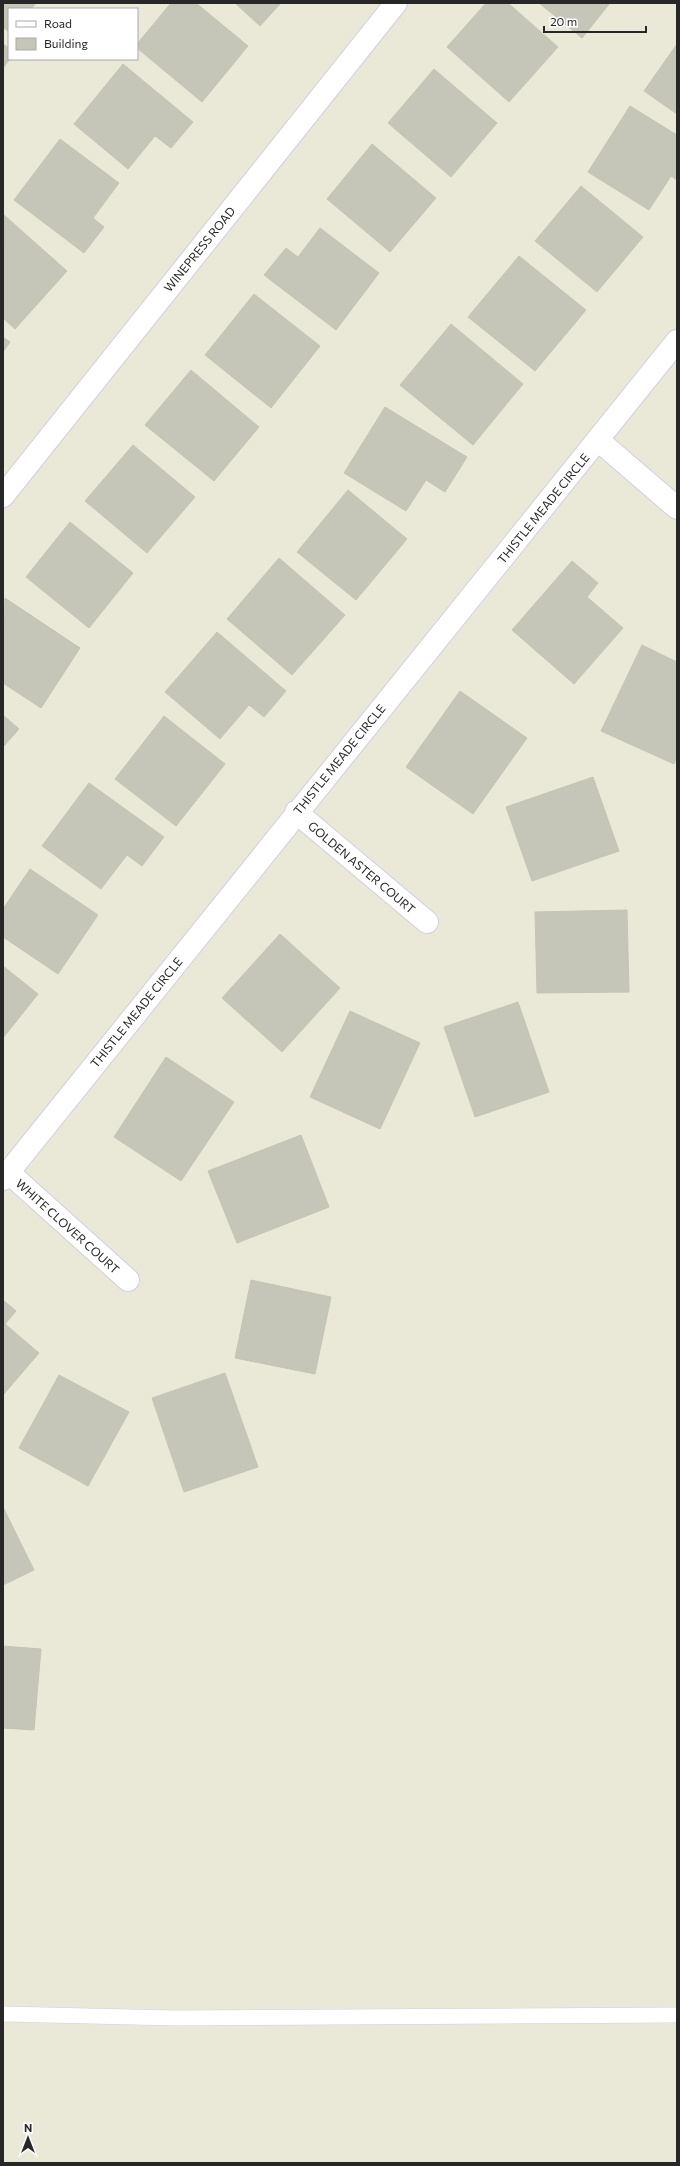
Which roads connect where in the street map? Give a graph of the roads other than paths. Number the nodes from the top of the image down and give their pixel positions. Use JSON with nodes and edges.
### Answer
{"nodes":[{"id":1,"x":396,"y":3,"type":"edge"},
{"id":2,"x":677,"y":341,"type":"edge"},
{"id":3,"x":598,"y":440,"type":"junction"},
{"id":4,"x":3,"y":496,"type":"edge"},
{"id":5,"x":677,"y":508,"type":"edge"},
{"id":6,"x":296,"y":812,"type":"junction"},
{"id":7,"x":427,"y":922,"type":"dead end"},
{"id":8,"x":6,"y":1176,"type":"edge"},
{"id":9,"x":128,"y":1280,"type":"dead end"},
{"id":10,"x":3,"y":2014,"type":"edge"},
{"id":11,"x":677,"y":2015,"type":"edge"}],
"edges":[{"from":1,"to":4,"type":"street","name":"WINEPRESS ROAD"},
{"from":2,"to":3,"type":"street","name":"THISTLE MEADE CIRCLE"},
{"from":3,"to":5,"type":"street"},
{"from":3,"to":6,"type":"street","name":"THISTLE MEADE CIRCLE"},
{"from":6,"to":7,"type":"street","name":"GOLDEN ASTER COURT"},
{"from":6,"to":8,"type":"street","name":"THISTLE MEADE CIRCLE"},
{"from":8,"to":9,"type":"street","name":"WHITE CLOVER COURT"},
{"from":10,"to":11,"type":"lane"}]}
